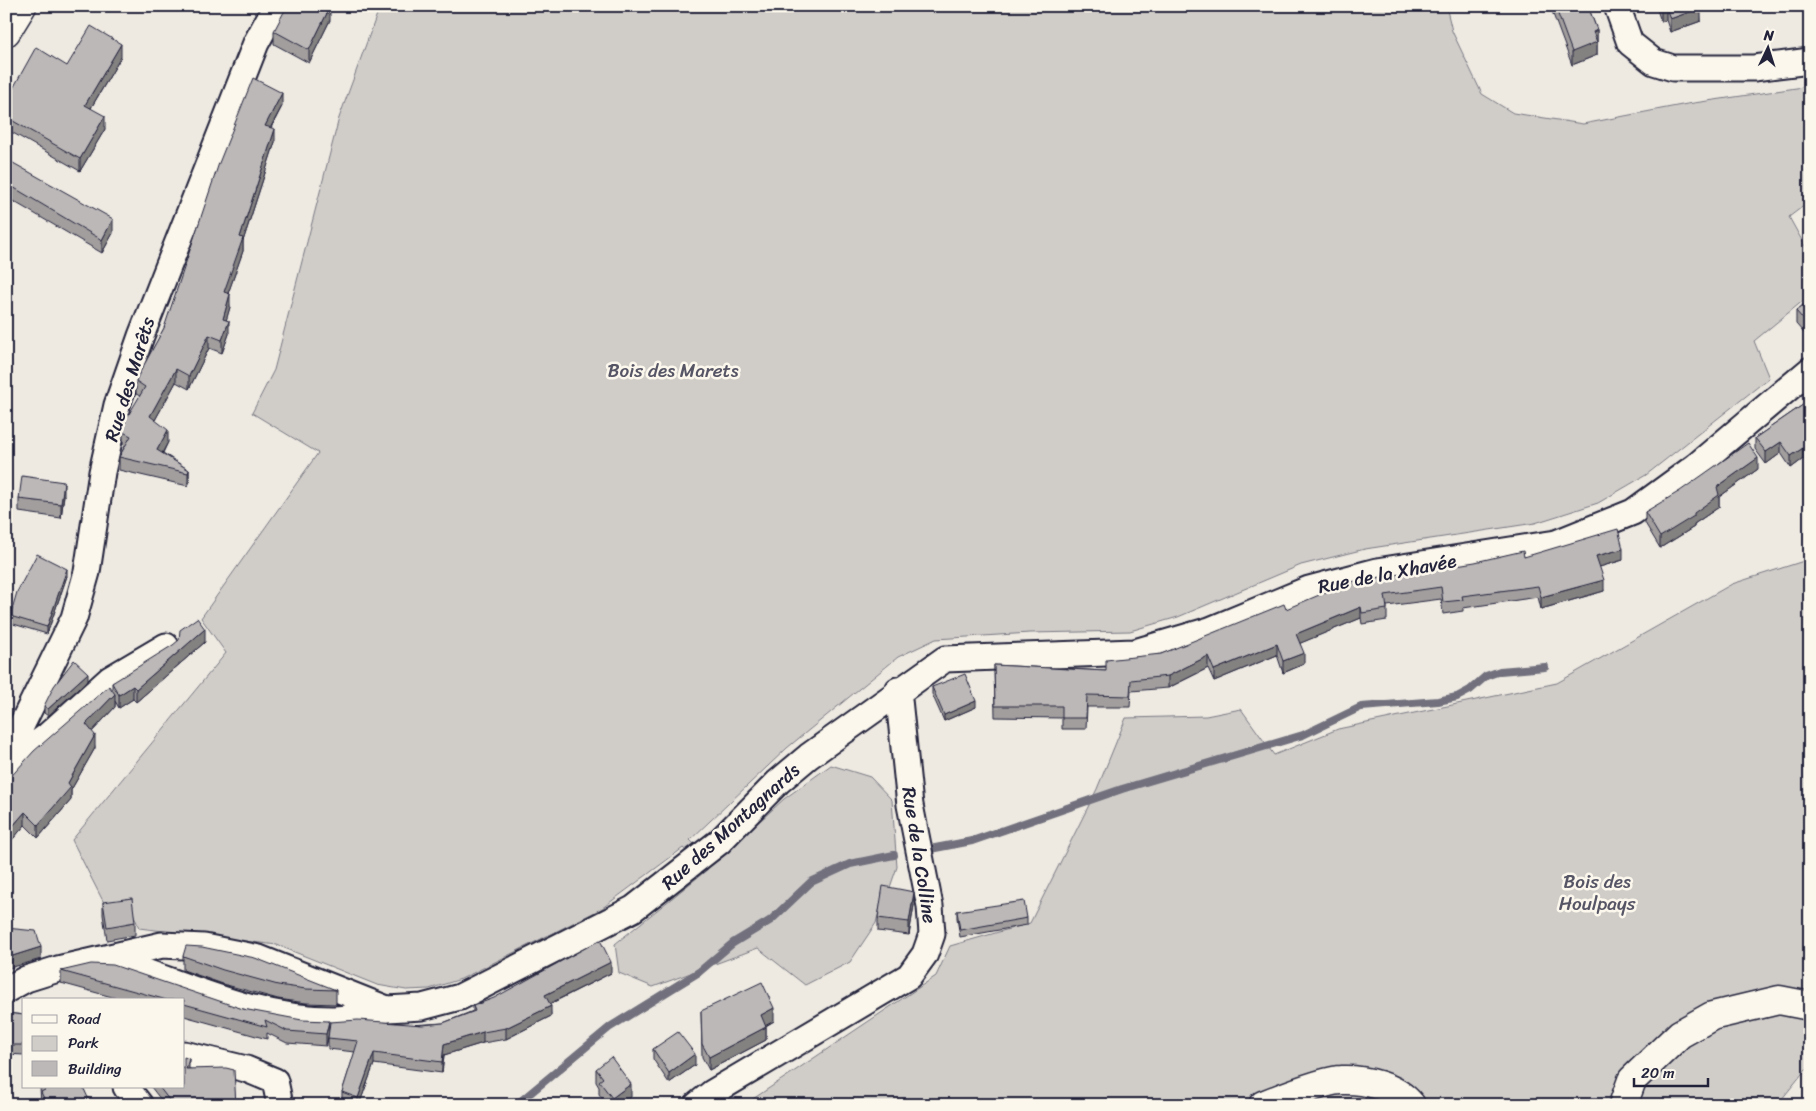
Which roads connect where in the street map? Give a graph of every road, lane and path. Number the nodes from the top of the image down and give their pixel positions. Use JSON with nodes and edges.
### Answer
{"nodes":[{"id":1,"x":22,"y":6,"type":"edge"},
{"id":2,"x":276,"y":6,"type":"edge"},
{"id":3,"x":1617,"y":6,"type":"edge"},
{"id":4,"x":6,"y":32,"type":"edge"},
{"id":5,"x":1810,"y":61,"type":"edge"},
{"id":6,"x":1810,"y":370,"type":"edge"},
{"id":7,"x":166,"y":646,"type":"dead end"},
{"id":8,"x":898,"y":690,"type":"junction"},
{"id":9,"x":6,"y":757,"type":"edge"},
{"id":10,"x":6,"y":767,"type":"edge"},
{"id":11,"x":107,"y":959,"type":"junction"},
{"id":12,"x":6,"y":990,"type":"edge"},
{"id":13,"x":6,"y":995,"type":"edge"},
{"id":14,"x":22,"y":1002,"type":"edge"},
{"id":15,"x":1810,"y":1006,"type":"edge"},
{"id":16,"x":387,"y":1010,"type":"junction"},
{"id":17,"x":185,"y":1054,"type":"edge"},
{"id":18,"x":127,"y":1088,"type":"edge"},
{"id":19,"x":140,"y":1105,"type":"edge"},
{"id":20,"x":280,"y":1105,"type":"edge"},
{"id":21,"x":698,"y":1105,"type":"edge"},
{"id":22,"x":1263,"y":1105,"type":"edge"},
{"id":23,"x":1411,"y":1105,"type":"edge"},
{"id":24,"x":1623,"y":1105,"type":"edge"}],
"edges":[{"from":1,"to":4,"type":"main road"},
{"from":2,"to":9,"type":"street","name":"Rue des Marêts"},
{"from":3,"to":5,"type":"street"},
{"from":6,"to":8,"type":"street","name":"Rue de la Xhavée"},
{"from":7,"to":10,"type":"street"},
{"from":8,"to":16,"type":"street","name":"Rue des Montagnards"},
{"from":8,"to":21,"type":"street","name":"Rue de la Colline"},
{"from":11,"to":12,"type":"street","name":"Rue des Montagnards"},
{"from":11,"to":16,"type":"street","name":"Rue des Montagnards"},
{"from":11,"to":16,"type":"street","name":"Rue des Montagnards"},
{"from":13,"to":14,"type":"street"},
{"from":15,"to":24,"type":"main road"},
{"from":17,"to":20,"type":"street"},
{"from":18,"to":19,"type":"street"},
{"from":22,"to":23,"type":"main road"}]}
